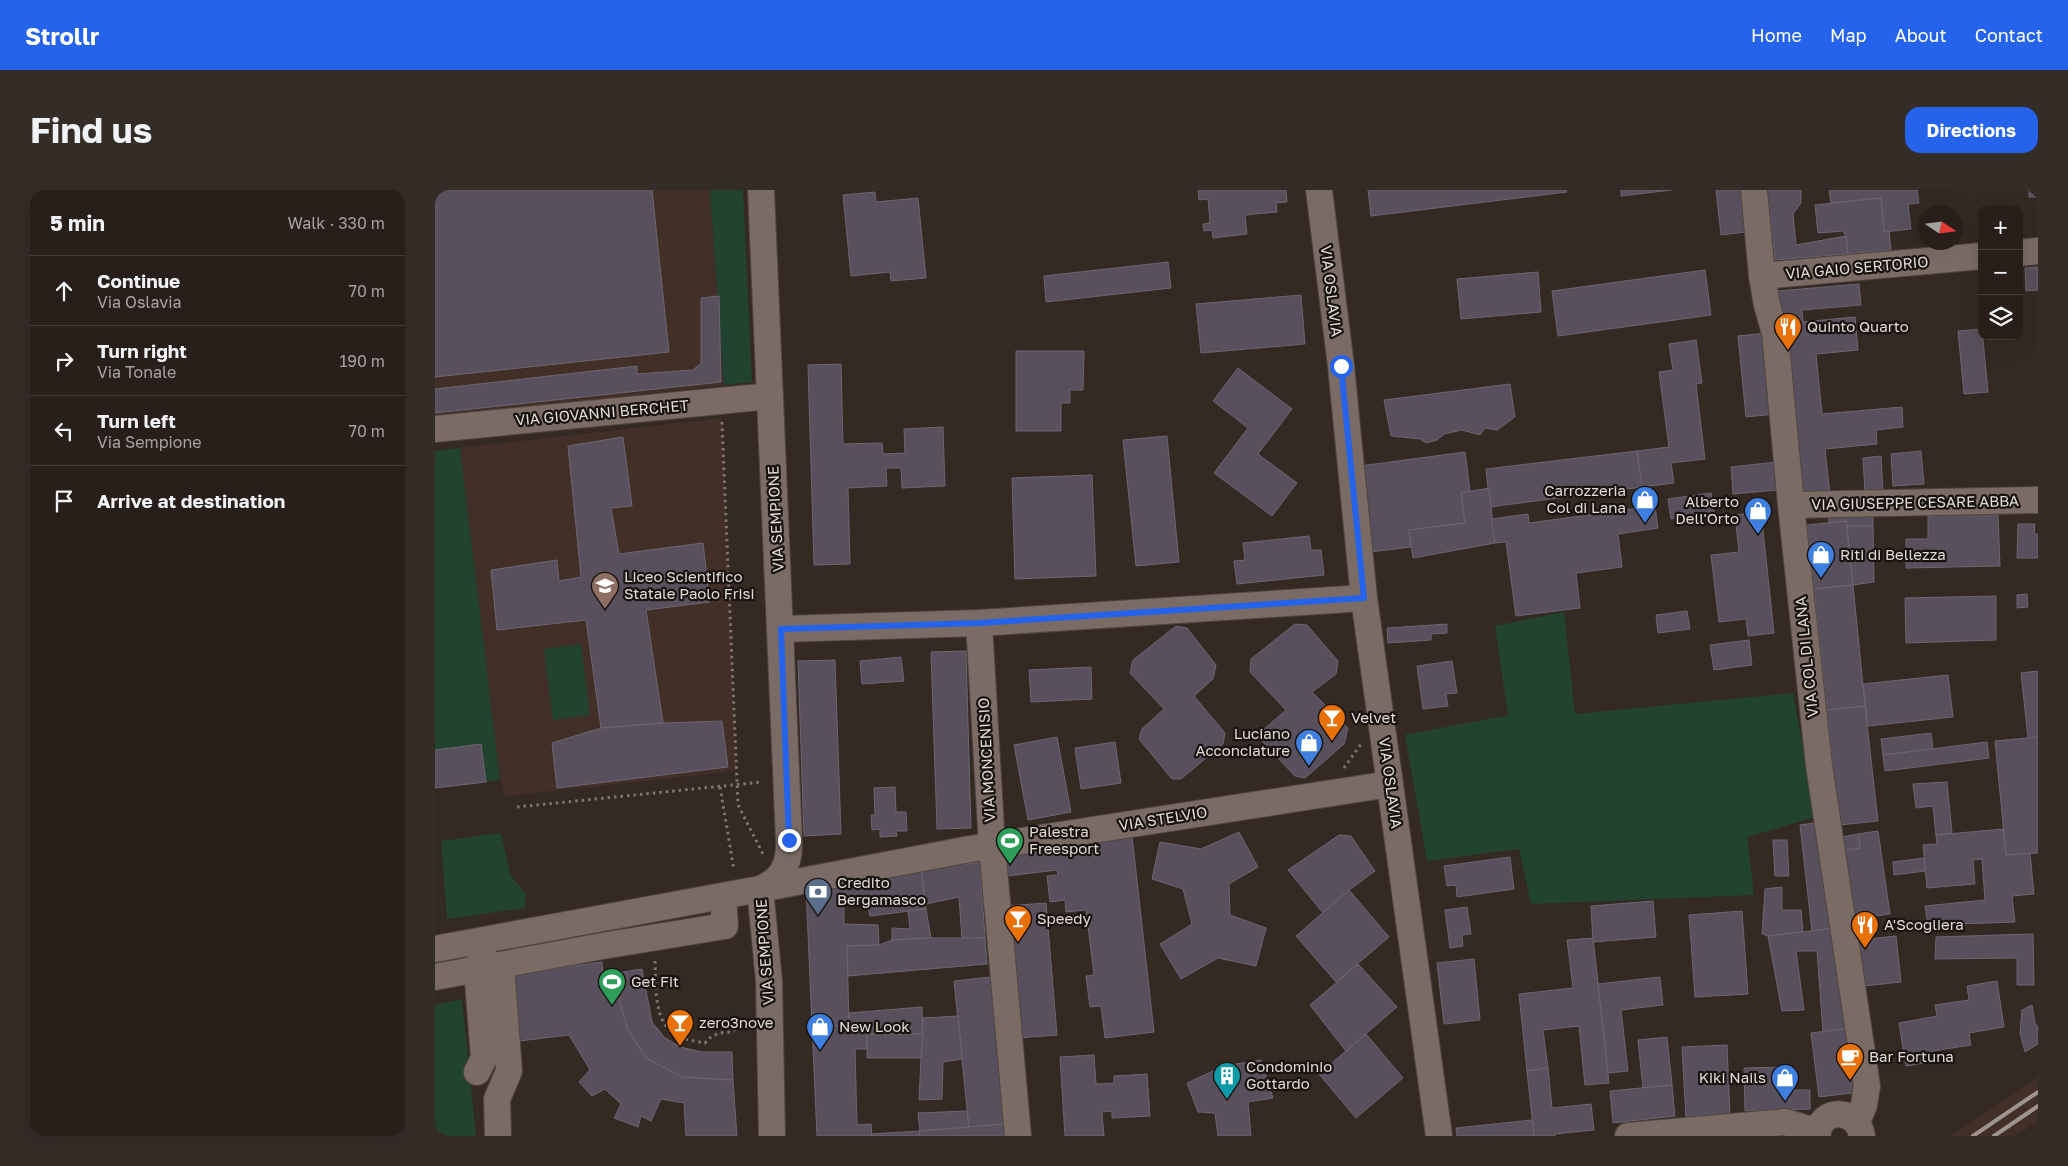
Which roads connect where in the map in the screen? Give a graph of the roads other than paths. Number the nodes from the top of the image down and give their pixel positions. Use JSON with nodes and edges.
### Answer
{"nodes":[{"id":1,"x":761,"y":190,"type":"edge"},
{"id":2,"x":1319,"y":190,"type":"edge"},
{"id":3,"x":1754,"y":190,"type":"edge"},
{"id":4,"x":2038,"y":251,"type":"edge"},
{"id":5,"x":2023,"y":253,"type":"edge"},
{"id":6,"x":1978,"y":256,"type":"edge"},
{"id":7,"x":1762,"y":276,"type":"junction"},
{"id":8,"x":770,"y":396,"type":"junction"},
{"id":9,"x":435,"y":429,"type":"edge"},
{"id":10,"x":2038,"y":500,"type":"edge"},
{"id":11,"x":1791,"y":505,"type":"junction"},
{"id":12,"x":1364,"y":598,"type":"junction"},
{"id":13,"x":979,"y":623,"type":"junction"},
{"id":14,"x":781,"y":629,"type":"junction"},
{"id":15,"x":1390,"y":784,"type":"junction"},
{"id":16,"x":992,"y":846,"type":"junction"},
{"id":17,"x":752,"y":880,"type":"junction"},
{"id":18,"x":723,"y":896,"type":"junction"},
{"id":19,"x":606,"y":918,"type":"junction"},
{"id":20,"x":487,"y":940,"type":"junction"},
{"id":21,"x":608,"y":944,"type":"junction"},
{"id":22,"x":435,"y":950,"type":"edge"},
{"id":23,"x":489,"y":967,"type":"junction"},
{"id":24,"x":435,"y":977,"type":"edge"},
{"id":25,"x":509,"y":1071,"type":"junction"},
{"id":26,"x":477,"y":1072,"type":"dead end"},
{"id":27,"x":519,"y":1095,"type":"dead end"},
{"id":28,"x":1860,"y":1129,"type":"edge"},
{"id":29,"x":1818,"y":1134,"type":"edge"},
{"id":30,"x":498,"y":1136,"type":"edge"},
{"id":31,"x":772,"y":1136,"type":"edge"},
{"id":32,"x":1018,"y":1136,"type":"edge"},
{"id":33,"x":1439,"y":1136,"type":"edge"},
{"id":34,"x":1628,"y":1136,"type":"edge"}],
"edges":[{"from":1,"to":8,"type":"street","name":"VIA SEMPIONE"},
{"from":2,"to":12,"type":"street","name":"VIA OSLAVIA"},
{"from":3,"to":7,"type":"street","name":"VIA COL DI LANA"},
{"from":4,"to":5,"type":"street"},
{"from":6,"to":7,"type":"street","name":"VIA GAIO SERTORIO"},
{"from":7,"to":11,"type":"street","name":"VIA COL DI LANA"},
{"from":8,"to":9,"type":"street","name":"VIA GIOVANNI BERCHET"},
{"from":8,"to":14,"type":"street","name":"VIA SEMPIONE"},
{"from":10,"to":11,"type":"street","name":"VIA GIUSEPPE CESARE ABBA"},
{"from":11,"to":28,"type":"street","name":"VIA COL DI LANA"},
{"from":12,"to":13,"type":"street"},
{"from":12,"to":15,"type":"street","name":"VIA OSLAVIA"},
{"from":13,"to":14,"type":"street"},
{"from":13,"to":16,"type":"street","name":"VIA MONCENISIO"},
{"from":14,"to":17,"type":"street","name":"VIA SEMPIONE"},
{"from":15,"to":16,"type":"street","name":"VIA STELVIO"},
{"from":15,"to":33,"type":"street","name":"VIA OSLAVIA"},
{"from":16,"to":17,"type":"street","name":"VIA STELVIO"},
{"from":16,"to":32,"type":"street","name":"VIA MONCENISIO"},
{"from":17,"to":18,"type":"street","name":"VIA STELVIO"},
{"from":17,"to":31,"type":"street","name":"VIA SEMPIONE"},
{"from":18,"to":19,"type":"street","name":"VIA STELVIO"},
{"from":18,"to":21,"type":"street"},
{"from":19,"to":20,"type":"street","name":"VIA STELVIO"},
{"from":19,"to":21,"type":"street"},
{"from":20,"to":22,"type":"street","name":"VIA STELVIO"},
{"from":20,"to":23,"type":"street"},
{"from":21,"to":23,"type":"street"},
{"from":23,"to":24,"type":"street"},
{"from":23,"to":25,"type":"street"},
{"from":23,"to":26,"type":"street"},
{"from":25,"to":27,"type":"street"},
{"from":25,"to":30,"type":"street"},
{"from":28,"to":29,"type":"street"},
{"from":29,"to":34,"type":"street"}]}
